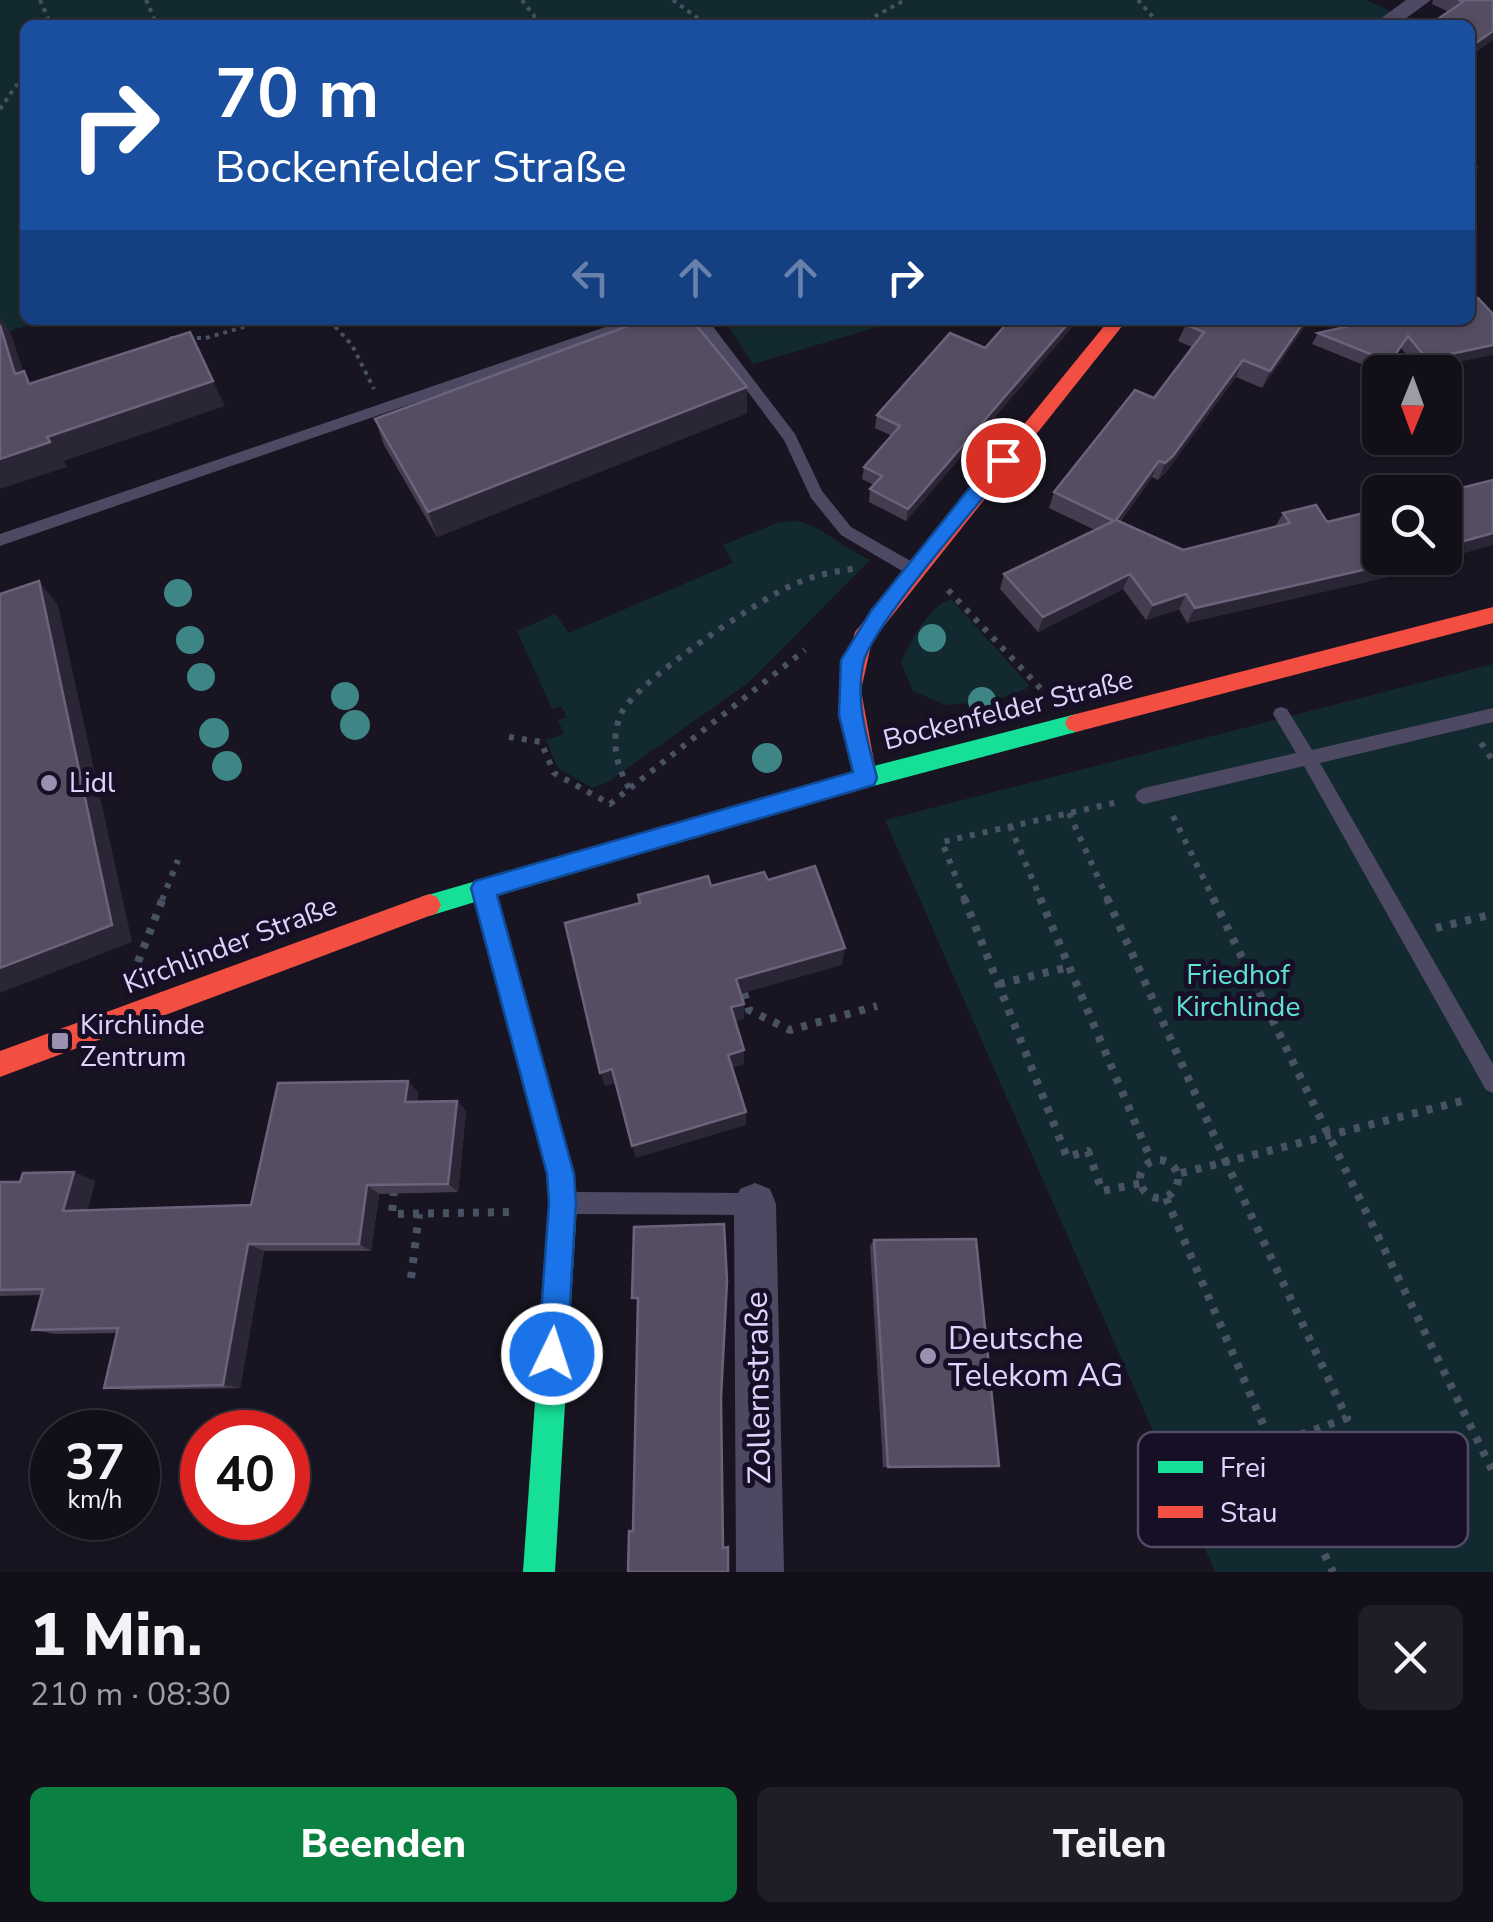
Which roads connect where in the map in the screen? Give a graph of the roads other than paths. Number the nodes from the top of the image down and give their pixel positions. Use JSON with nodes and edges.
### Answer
{"nodes":[{"id":1,"x":1420,"y":0,"type":"edge"},
{"id":2,"x":1385,"y":14,"type":"edge"},
{"id":3,"x":625,"y":325,"type":"edge"},
{"id":4,"x":705,"y":325,"type":"edge"},
{"id":5,"x":1114,"y":325,"type":"edge"},
{"id":6,"x":0,"y":540,"type":"edge"},
{"id":7,"x":915,"y":571,"type":"junction"},
{"id":8,"x":1493,"y":615,"type":"edge"},
{"id":9,"x":1281,"y":714,"type":"dead end"},
{"id":10,"x":1493,"y":715,"type":"edge"},
{"id":11,"x":1308,"y":758,"type":"junction"},
{"id":12,"x":866,"y":778,"type":"junction"},
{"id":13,"x":1153,"y":794,"type":"road end"},
{"id":14,"x":483,"y":888,"type":"junction"},
{"id":15,"x":0,"y":1064,"type":"edge"},
{"id":16,"x":1493,"y":1083,"type":"edge"},
{"id":17,"x":563,"y":1203,"type":"junction"},
{"id":18,"x":755,"y":1204,"type":"joint"},
{"id":19,"x":539,"y":1572,"type":"edge"},
{"id":20,"x":760,"y":1572,"type":"edge"}],
"edges":[{"from":1,"to":2,"type":"street"},
{"from":3,"to":6,"type":"lane"},
{"from":4,"to":7,"type":"lane"},
{"from":5,"to":7,"type":"main road"},
{"from":7,"to":12,"type":"main road"},
{"from":8,"to":12,"type":"main road","name":"Bockenfelder Straße"},
{"from":9,"to":11,"type":"lane"},
{"from":10,"to":11,"type":"lane"},
{"from":11,"to":13,"type":"lane"},
{"from":11,"to":16,"type":"lane"},
{"from":12,"to":14,"type":"main road","name":"Bockenfelder Straße"},
{"from":14,"to":15,"type":"main road","name":"Kirchlinder Straße"},
{"from":14,"to":17,"type":"main road"},
{"from":17,"to":18,"type":"lane"},
{"from":17,"to":19,"type":"main road"},
{"from":18,"to":20,"type":"street","name":"Zollernstraße"}]}
